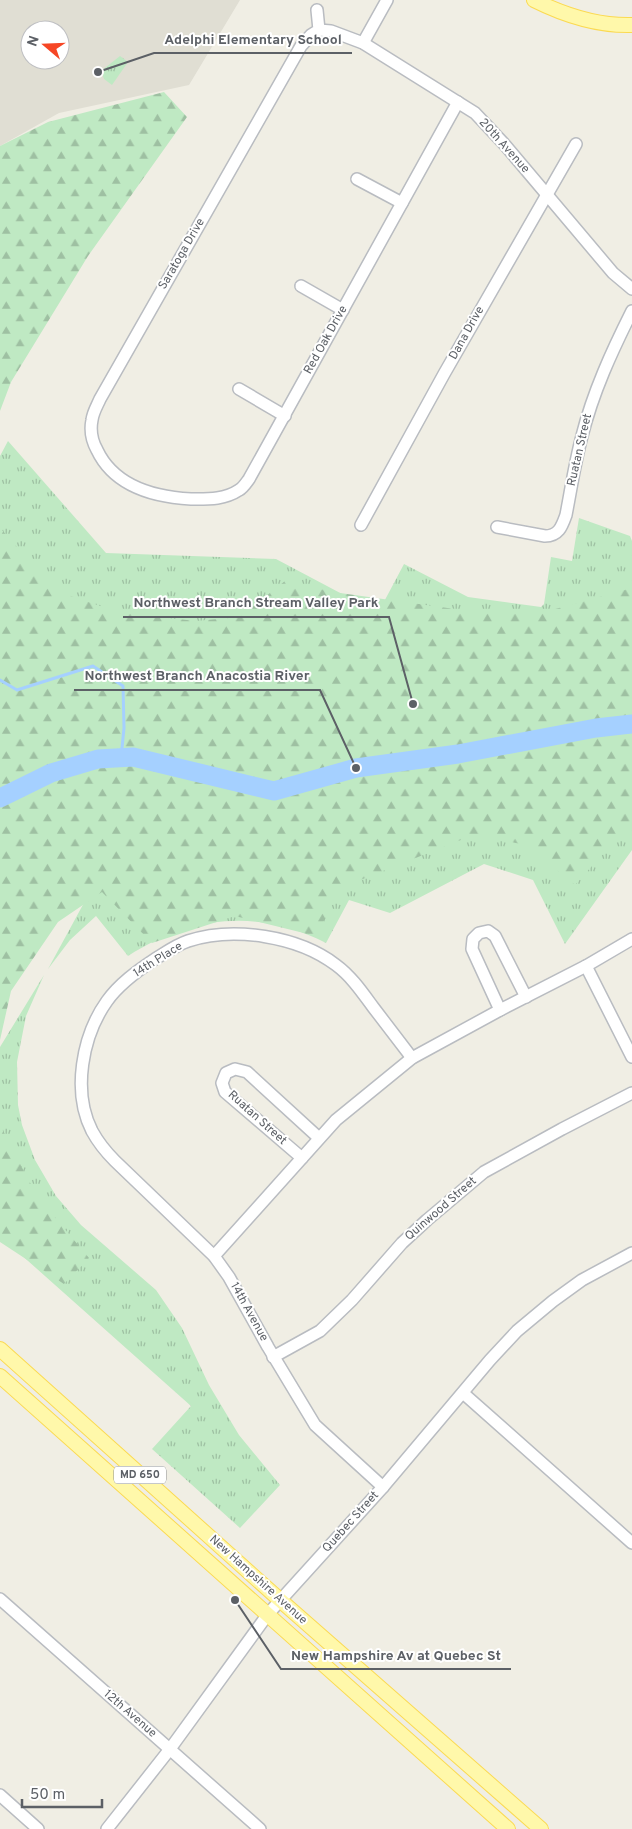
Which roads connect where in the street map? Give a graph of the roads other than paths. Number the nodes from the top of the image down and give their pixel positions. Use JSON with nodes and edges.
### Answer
{"nodes":[{"id":1,"x":387,"y":0,"type":"edge"},
{"id":2,"x":534,"y":0,"type":"edge"},
{"id":3,"x":317,"y":10,"type":"dead end"},
{"id":4,"x":632,"y":24,"type":"edge"},
{"id":5,"x":319,"y":30,"type":"junction"},
{"id":6,"x":363,"y":43,"type":"junction"},
{"id":7,"x":458,"y":102,"type":"junction"},
{"id":8,"x":576,"y":144,"type":"dead end"},
{"id":9,"x":357,"y":179,"type":"dead end"},
{"id":10,"x":548,"y":196,"type":"junction"},
{"id":11,"x":402,"y":203,"type":"junction"},
{"id":12,"x":301,"y":286,"type":"dead end"},
{"id":13,"x":632,"y":290,"type":"edge"},
{"id":14,"x":342,"y":310,"type":"junction"},
{"id":15,"x":632,"y":312,"type":"edge"},
{"id":16,"x":239,"y":389,"type":"dead end"},
{"id":17,"x":285,"y":416,"type":"junction"},
{"id":18,"x":144,"y":491,"type":"joint"},
{"id":19,"x":361,"y":524,"type":"dead end"},
{"id":20,"x":497,"y":527,"type":"dead end"},
{"id":21,"x":632,"y":939,"type":"edge"},
{"id":22,"x":586,"y":966,"type":"junction"},
{"id":23,"x":526,"y":997,"type":"junction"},
{"id":24,"x":500,"y":1010,"type":"junction"},
{"id":25,"x":632,"y":1057,"type":"edge"},
{"id":26,"x":412,"y":1058,"type":"junction"},
{"id":27,"x":632,"y":1093,"type":"edge"},
{"id":28,"x":319,"y":1138,"type":"junction"},
{"id":29,"x":102,"y":1147,"type":"joint"},
{"id":30,"x":302,"y":1158,"type":"junction"},
{"id":31,"x":632,"y":1253,"type":"edge"},
{"id":32,"x":214,"y":1256,"type":"junction"},
{"id":33,"x":0,"y":1349,"type":"edge"},
{"id":34,"x":273,"y":1357,"type":"junction"},
{"id":35,"x":0,"y":1376,"type":"edge"},
{"id":36,"x":463,"y":1393,"type":"junction"},
{"id":37,"x":383,"y":1487,"type":"junction"},
{"id":38,"x":632,"y":1543,"type":"edge"},
{"id":39,"x":0,"y":1599,"type":"edge"},
{"id":40,"x":280,"y":1600,"type":"junction"},
{"id":41,"x":268,"y":1614,"type":"junction"},
{"id":42,"x":170,"y":1749,"type":"junction"},
{"id":43,"x":0,"y":1795,"type":"edge"},
{"id":44,"x":38,"y":1829,"type":"edge"},
{"id":45,"x":107,"y":1829,"type":"edge"},
{"id":46,"x":260,"y":1829,"type":"edge"},
{"id":47,"x":508,"y":1829,"type":"edge"},
{"id":48,"x":541,"y":1829,"type":"edge"}],
"edges":[{"from":1,"to":6,"type":"street"},
{"from":2,"to":4,"type":"main road"},
{"from":3,"to":5,"type":"street"},
{"from":5,"to":6,"type":"street","name":"20th Avenue"},
{"from":5,"to":18,"type":"street","name":"Saratoga Drive"},
{"from":6,"to":7,"type":"street","name":"20th Avenue"},
{"from":7,"to":10,"type":"street","name":"20th Avenue"},
{"from":7,"to":11,"type":"street","name":"Red Oak Drive"},
{"from":8,"to":10,"type":"street","name":"Dana Drive"},
{"from":9,"to":11,"type":"street"},
{"from":10,"to":13,"type":"street","name":"20th Avenue"},
{"from":10,"to":19,"type":"street","name":"Dana Drive"},
{"from":11,"to":14,"type":"street","name":"Red Oak Drive"},
{"from":12,"to":14,"type":"street"},
{"from":14,"to":17,"type":"street","name":"Red Oak Drive"},
{"from":15,"to":20,"type":"street","name":"Ruatan Street"},
{"from":16,"to":17,"type":"street"},
{"from":17,"to":18,"type":"street","name":"Red Oak Drive"},
{"from":21,"to":22,"type":"street"},
{"from":22,"to":23,"type":"street"},
{"from":22,"to":25,"type":"street"},
{"from":23,"to":24,"type":"street"},
{"from":23,"to":24,"type":"street"},
{"from":24,"to":26,"type":"street"},
{"from":26,"to":28,"type":"street"},
{"from":26,"to":29,"type":"street","name":"14th Place"},
{"from":27,"to":34,"type":"street","name":"Quinwood Street"},
{"from":28,"to":30,"type":"street"},
{"from":28,"to":30,"type":"street","name":"Ruatan Street"},
{"from":29,"to":32,"type":"street","name":"14th Avenue"},
{"from":30,"to":32,"type":"street"},
{"from":31,"to":36,"type":"street","name":"Quebec Street"},
{"from":32,"to":34,"type":"street","name":"14th Avenue"},
{"from":33,"to":40,"type":"main road","name":"New Hampshire Avenue","number":"MD 650"},
{"from":34,"to":37,"type":"street","name":"14th Avenue"},
{"from":35,"to":41,"type":"main road","name":"New Hampshire Avenue","number":"MD 650"},
{"from":36,"to":37,"type":"street","name":"Quebec Street"},
{"from":36,"to":38,"type":"street"},
{"from":37,"to":40,"type":"street","name":"Quebec Street"},
{"from":39,"to":42,"type":"street","name":"12th Avenue"},
{"from":40,"to":41,"type":"street","name":"Quebec Street"},
{"from":40,"to":48,"type":"main road","name":"New Hampshire Avenue","number":"MD 650"},
{"from":41,"to":42,"type":"street","name":"Quebec Street"},
{"from":41,"to":47,"type":"main road","name":"New Hampshire Avenue","number":"MD 650"},
{"from":42,"to":45,"type":"street","name":"Quebec Street"},
{"from":42,"to":46,"type":"street","name":"12th Avenue"},
{"from":43,"to":44,"type":"street"}]}
